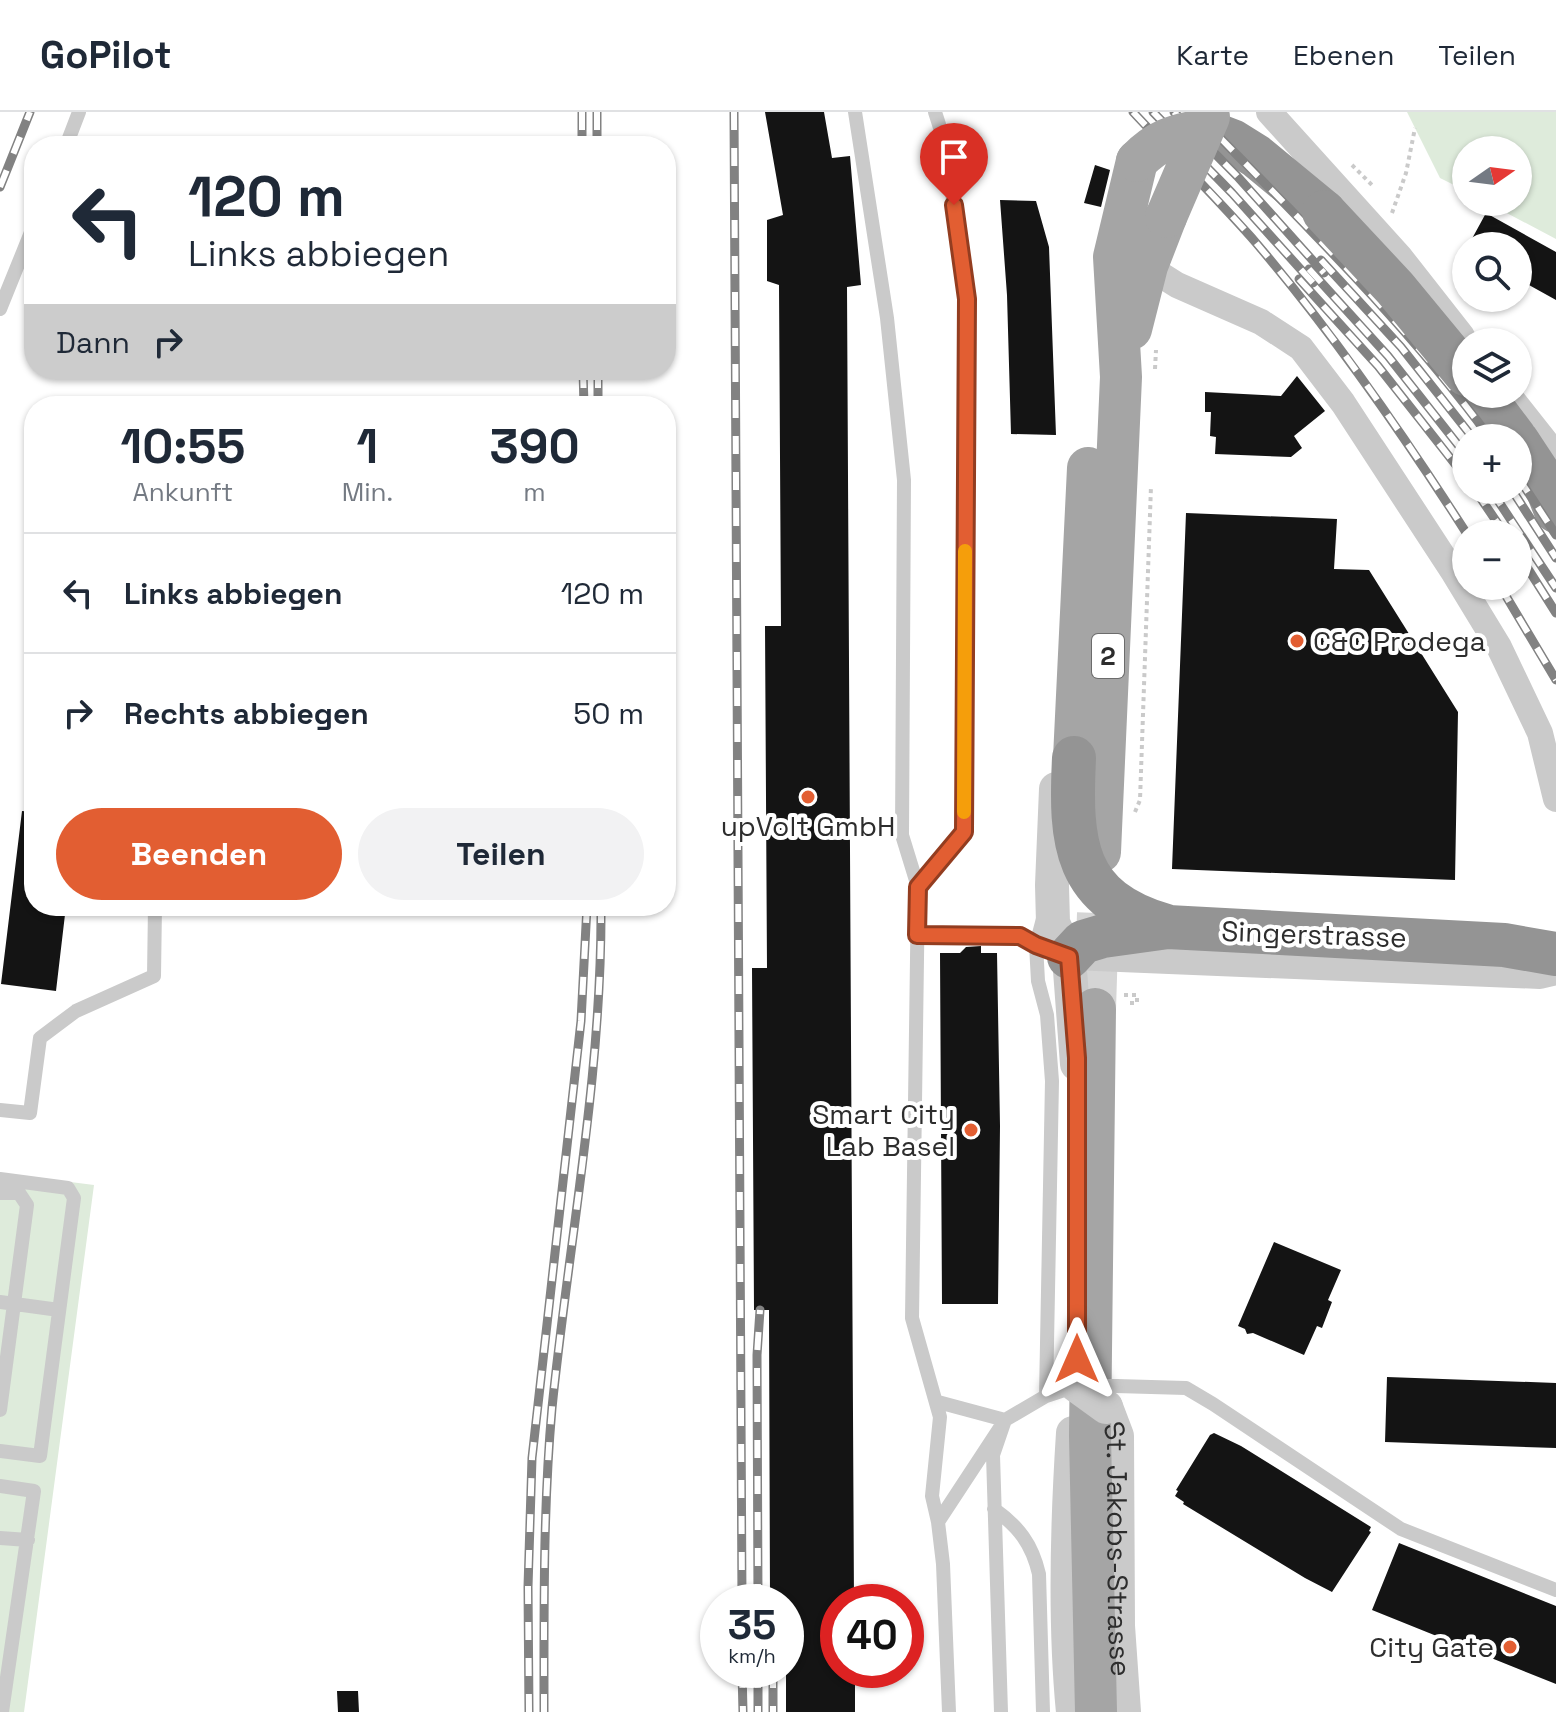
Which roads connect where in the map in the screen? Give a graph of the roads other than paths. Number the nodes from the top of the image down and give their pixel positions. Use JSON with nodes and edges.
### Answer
{"nodes":[{"id":1,"x":79,"y":112,"type":"edge"},
{"id":2,"x":855,"y":112,"type":"edge"},
{"id":3,"x":935,"y":112,"type":"edge"},
{"id":4,"x":1152,"y":112,"type":"edge"},
{"id":5,"x":1269,"y":112,"type":"edge"},
{"id":6,"x":1221,"y":117,"type":"edge"},
{"id":7,"x":70,"y":136,"type":"edge"},
{"id":8,"x":1137,"y":161,"type":"junction"},
{"id":9,"x":24,"y":250,"type":"edge"},
{"id":10,"x":1131,"y":261,"type":"junction"},
{"id":11,"x":0,"y":309,"type":"edge"},
{"id":12,"x":1456,"y":328,"type":"edge"},
{"id":13,"x":1452,"y":357,"type":"edge"},
{"id":14,"x":1493,"y":408,"type":"edge"},
{"id":15,"x":1519,"y":408,"type":"edge"},
{"id":16,"x":1505,"y":424,"type":"edge"},
{"id":17,"x":1556,"y":455,"type":"edge"},
{"id":18,"x":1532,"y":463,"type":"edge"},
{"id":19,"x":1556,"y":511,"type":"edge"},
{"id":20,"x":1073,"y":778,"type":"junction"},
{"id":21,"x":1556,"y":799,"type":"edge"},
{"id":22,"x":1100,"y":852,"type":"dead end"},
{"id":23,"x":918,"y":887,"type":"junction"},
{"id":24,"x":155,"y":916,"type":"edge"},
{"id":25,"x":1168,"y":927,"type":"junction"},
{"id":26,"x":917,"y":935,"type":"junction"},
{"id":27,"x":1053,"y":951,"type":"junction"},
{"id":28,"x":1556,"y":954,"type":"edge"},
{"id":29,"x":1556,"y":972,"type":"edge"},
{"id":30,"x":1095,"y":1009,"type":"tunnel mouth"},
{"id":31,"x":0,"y":1110,"type":"edge"},
{"id":32,"x":0,"y":1179,"type":"edge"},
{"id":33,"x":0,"y":1193,"type":"edge"},
{"id":34,"x":6,"y":1303,"type":"edge"},
{"id":35,"x":59,"y":1310,"type":"junction"},
{"id":36,"x":1061,"y":1391,"type":"junction"},
{"id":37,"x":1111,"y":1397,"type":"junction"},
{"id":38,"x":938,"y":1402,"type":"junction"},
{"id":39,"x":0,"y":1410,"type":"edge"},
{"id":40,"x":1005,"y":1420,"type":"junction"},
{"id":41,"x":0,"y":1451,"type":"edge"},
{"id":42,"x":0,"y":1486,"type":"edge"},
{"id":43,"x":994,"y":1509,"type":"junction"},
{"id":44,"x":938,"y":1522,"type":"junction"},
{"id":45,"x":0,"y":1538,"type":"edge"},
{"id":46,"x":28,"y":1540,"type":"junction"},
{"id":47,"x":1556,"y":1590,"type":"edge"},
{"id":48,"x":1093,"y":1634,"type":"junction"},
{"id":49,"x":2,"y":1712,"type":"edge"},
{"id":50,"x":949,"y":1712,"type":"edge"},
{"id":51,"x":1001,"y":1712,"type":"edge"},
{"id":52,"x":1043,"y":1712,"type":"edge"},
{"id":53,"x":1073,"y":1712,"type":"edge"},
{"id":54,"x":1096,"y":1712,"type":"edge"},
{"id":55,"x":1106,"y":1712,"type":"edge"},
{"id":56,"x":1124,"y":1712,"type":"edge"}],
"edges":[{"from":1,"to":7,"type":"lane"},
{"from":2,"to":23,"type":"lane"},
{"from":3,"to":23,"type":"lane"},
{"from":4,"to":8,"type":"main road","number":"2"},
{"from":5,"to":12,"type":"street"},
{"from":6,"to":8,"type":"main road","bridge":true},
{"from":6,"to":10,"type":"main road","number":"2","bridge":true},
{"from":6,"to":13,"type":"highway","bridge":true},
{"from":8,"to":10,"type":"main road","number":"2"},
{"from":9,"to":11,"type":"lane"},
{"from":10,"to":20,"type":"main road"},
{"from":10,"to":21,"type":"street"},
{"from":10,"to":22,"type":"main road","number":"2"},
{"from":14,"to":16,"type":"highway"},
{"from":15,"to":17,"type":"street"},
{"from":18,"to":19,"type":"highway"},
{"from":20,"to":25,"type":"highway"},
{"from":20,"to":27,"type":"street","name":"St. Jakobs-Strasse"},
{"from":23,"to":26,"type":"lane"},
{"from":24,"to":31,"type":"lane"},
{"from":25,"to":27,"type":"highway"},
{"from":25,"to":28,"type":"highway"},
{"from":26,"to":27,"type":"lane"},
{"from":26,"to":38,"type":"lane"},
{"from":27,"to":29,"type":"street","name":"Singerstrasse"},
{"from":27,"to":36,"type":"street","name":"St. Jakobs-Strasse"},
{"from":30,"to":48,"type":"main road","name":"St. Jakobs-Strasse"},
{"from":32,"to":35,"type":"lane"},
{"from":33,"to":34,"type":"lane"},
{"from":34,"to":35,"type":"lane"},
{"from":34,"to":39,"type":"lane"},
{"from":35,"to":41,"type":"lane"},
{"from":36,"to":37,"type":"street","name":"St. Jakobs-Strasse","bridge":true},
{"from":36,"to":40,"type":"lane"},
{"from":36,"to":53,"type":"street","name":"St. Jakobs-Strasse"},
{"from":37,"to":47,"type":"lane"},
{"from":37,"to":56,"type":"street","name":"St. Jakobs-Strasse"},
{"from":38,"to":40,"type":"lane"},
{"from":38,"to":44,"type":"lane"},
{"from":40,"to":43,"type":"lane"},
{"from":40,"to":44,"type":"lane"},
{"from":42,"to":46,"type":"lane"},
{"from":43,"to":51,"type":"lane"},
{"from":43,"to":52,"type":"lane"},
{"from":44,"to":50,"type":"lane"},
{"from":45,"to":46,"type":"lane"},
{"from":46,"to":49,"type":"lane"},
{"from":48,"to":54,"type":"main road","name":"St. Jakobs-Strasse"},
{"from":48,"to":55,"type":"main road","name":"St. Jakobs-Strasse"}]}
